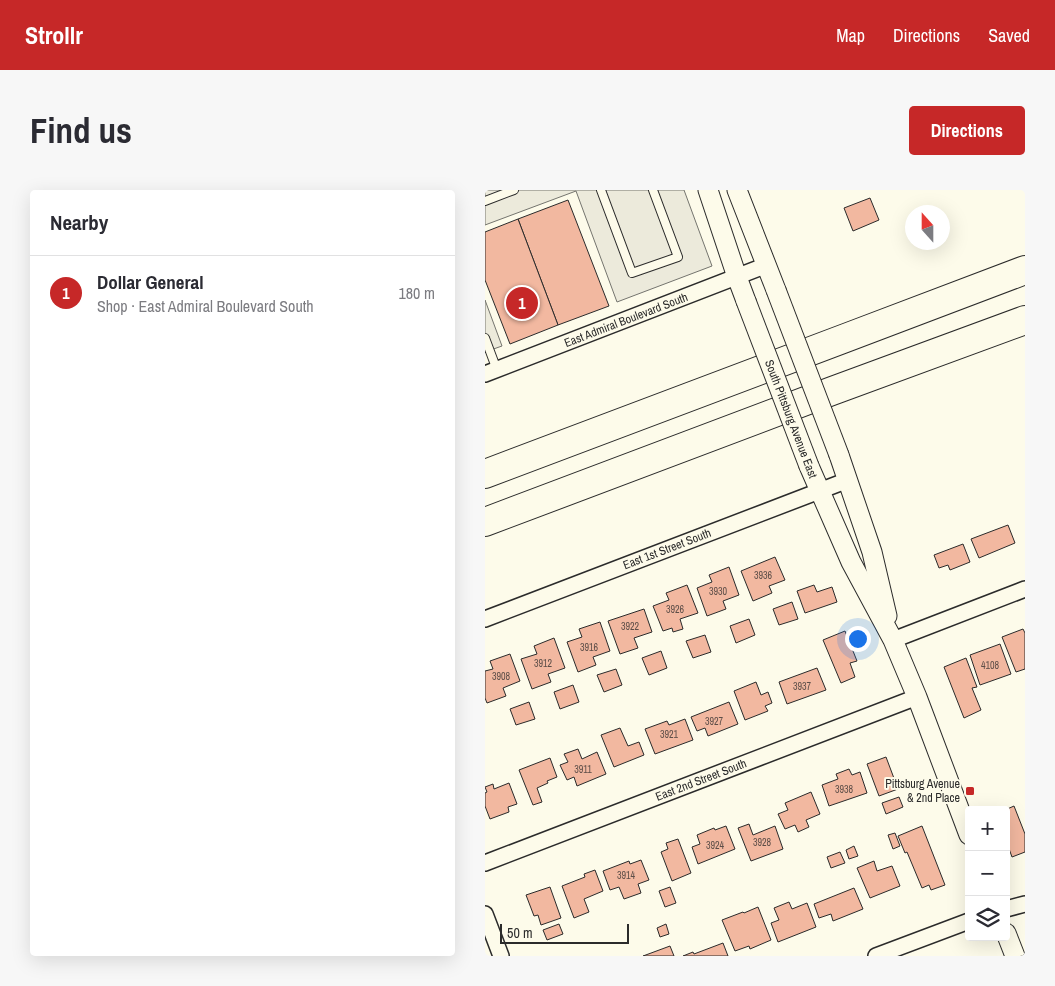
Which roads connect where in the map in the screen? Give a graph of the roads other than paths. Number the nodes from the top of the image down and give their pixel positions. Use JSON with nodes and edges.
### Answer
{"nodes":[{"id":1,"x":514,"y":190,"type":"edge"},
{"id":2,"x":601,"y":190,"type":"edge"},
{"id":3,"x":653,"y":190,"type":"edge"},
{"id":4,"x":708,"y":190,"type":"edge"},
{"id":5,"x":737,"y":190,"type":"edge"},
{"id":6,"x":485,"y":201,"type":"edge"},
{"id":7,"x":767,"y":265,"type":"junction"},
{"id":8,"x":1025,"y":270,"type":"edge"},
{"id":9,"x":737,"y":277,"type":"junction"},
{"id":10,"x":1025,"y":320,"type":"edge"},
{"id":11,"x":485,"y":338,"type":"edge"},
{"id":12,"x":491,"y":372,"type":"edge"},
{"id":13,"x":485,"y":474,"type":"edge"},
{"id":14,"x":848,"y":480,"type":"junction"},
{"id":15,"x":819,"y":490,"type":"junction"},
{"id":16,"x":485,"y":522,"type":"edge"},
{"id":17,"x":1025,"y":588,"type":"edge"},
{"id":18,"x":485,"y":619,"type":"edge"},
{"id":19,"x":893,"y":640,"type":"junction"},
{"id":20,"x":917,"y":697,"type":"junction"},
{"id":21,"x":965,"y":824,"type":"edge"},
{"id":22,"x":485,"y":863,"type":"edge"},
{"id":23,"x":1025,"y":904,"type":"edge"},
{"id":24,"x":1010,"y":909,"type":"edge"},
{"id":25,"x":485,"y":914,"type":"edge"},
{"id":26,"x":965,"y":922,"type":"edge"},
{"id":27,"x":1009,"y":941,"type":"edge"},
{"id":28,"x":501,"y":956,"type":"edge"},
{"id":29,"x":876,"y":956,"type":"edge"},
{"id":30,"x":1015,"y":956,"type":"edge"}],
"edges":[{"from":1,"to":6,"type":"lane"},
{"from":2,"to":3,"type":"lane"},
{"from":4,"to":9,"type":"street","name":"South Pittsburg Avenue East"},
{"from":5,"to":7,"type":"street","name":"South Pittsburg Avenue East"},
{"from":7,"to":9,"type":"street","name":"East Admiral Boulevard South"},
{"from":7,"to":14,"type":"street","name":"South Pittsburg Avenue East","bridge":true},
{"from":8,"to":13,"type":"highway"},
{"from":9,"to":12,"type":"street","name":"East Admiral Boulevard South"},
{"from":9,"to":15,"type":"street","name":"South Pittsburg Avenue East","bridge":true},
{"from":10,"to":16,"type":"highway"},
{"from":11,"to":12,"type":"lane"},
{"from":14,"to":15,"type":"street","name":"East 1st Street South"},
{"from":14,"to":19,"type":"street","name":"South Pittsburg Avenue East"},
{"from":15,"to":18,"type":"street","name":"East 1st Street South"},
{"from":15,"to":19,"type":"street","name":"South Pittsburg Avenue East"},
{"from":17,"to":19,"type":"street"},
{"from":19,"to":20,"type":"street","name":"South Pittsburg Avenue East"},
{"from":20,"to":21,"type":"street","name":"South Pittsburg Avenue East"},
{"from":20,"to":22,"type":"street","name":"East 2nd Street South"},
{"from":23,"to":24,"type":"street"},
{"from":25,"to":28,"type":"street"},
{"from":26,"to":29,"type":"street"},
{"from":27,"to":30,"type":"street"}]}
